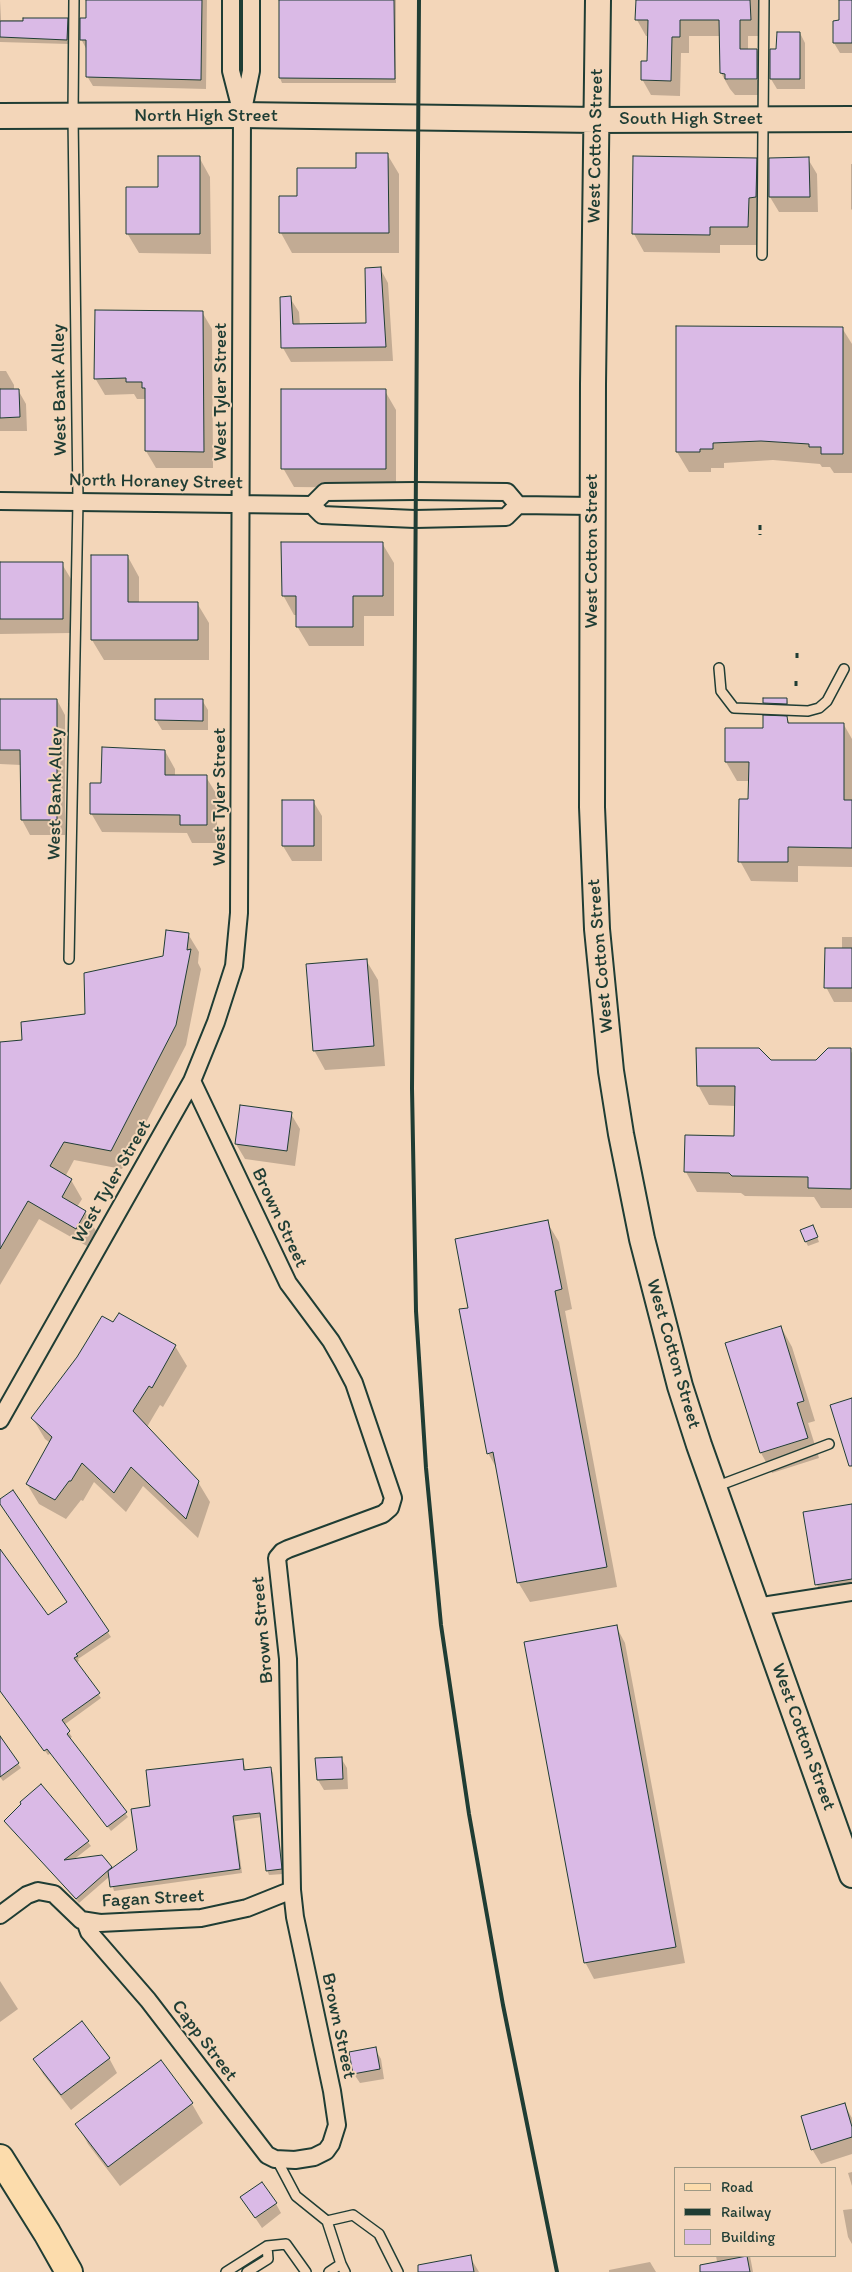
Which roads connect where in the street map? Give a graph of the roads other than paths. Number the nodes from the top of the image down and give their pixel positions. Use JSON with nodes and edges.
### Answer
{"nodes":[{"id":1,"x":74,"y":0,"type":"edge"},
{"id":2,"x":231,"y":0,"type":"edge"},
{"id":3,"x":251,"y":0,"type":"edge"},
{"id":4,"x":598,"y":0,"type":"edge"},
{"id":5,"x":764,"y":0,"type":"edge"},
{"id":6,"x":242,"y":115,"type":"junction"},
{"id":7,"x":0,"y":116,"type":"edge"},
{"id":8,"x":73,"y":116,"type":"junction"},
{"id":9,"x":411,"y":117,"type":"joint"},
{"id":10,"x":764,"y":119,"type":"junction"},
{"id":11,"x":852,"y":119,"type":"edge"},
{"id":12,"x":596,"y":120,"type":"junction"},
{"id":13,"x":762,"y":255,"type":"dead end"},
{"id":14,"x":0,"y":501,"type":"edge"},
{"id":15,"x":78,"y":501,"type":"junction"},
{"id":16,"x":241,"y":502,"type":"junction"},
{"id":17,"x":312,"y":505,"type":"junction"},
{"id":18,"x":518,"y":505,"type":"junction"},
{"id":19,"x":593,"y":506,"type":"junction"},
{"id":20,"x":719,"y":668,"type":"dead end"},
{"id":21,"x":844,"y":669,"type":"dead end"},
{"id":22,"x":70,"y":959,"type":"dead end"},
{"id":23,"x":192,"y":1081,"type":"junction"},
{"id":24,"x":0,"y":1420,"type":"edge"},
{"id":25,"x":829,"y":1444,"type":"dead end"},
{"id":26,"x":714,"y":1487,"type":"junction"},
{"id":27,"x":852,"y":1592,"type":"edge"},
{"id":28,"x":756,"y":1607,"type":"junction"},
{"id":29,"x":852,"y":1875,"type":"edge"},
{"id":30,"x":292,"y":1890,"type":"junction"},
{"id":31,"x":0,"y":1915,"type":"edge"},
{"id":32,"x":85,"y":1921,"type":"junction"},
{"id":33,"x":0,"y":2158,"type":"edge"},
{"id":34,"x":276,"y":2160,"type":"junction"},
{"id":35,"x":327,"y":2221,"type":"junction"},
{"id":36,"x":267,"y":2246,"type":"junction"},
{"id":37,"x":343,"y":2268,"type":"edge"},
{"id":38,"x":68,"y":2272,"type":"edge"},
{"id":39,"x":226,"y":2272,"type":"edge"},
{"id":40,"x":247,"y":2272,"type":"edge"},
{"id":41,"x":306,"y":2272,"type":"edge"},
{"id":42,"x":329,"y":2272,"type":"edge"},
{"id":43,"x":398,"y":2272,"type":"edge"}],
"edges":[{"from":1,"to":8,"type":"lane","name":"West Bank Alley"},
{"from":2,"to":6,"type":"street","name":"West Tyler Street"},
{"from":3,"to":6,"type":"street","name":"West Tyler Street"},
{"from":4,"to":12,"type":"main road","name":"West Cotton Street"},
{"from":5,"to":10,"type":"lane"},
{"from":6,"to":8,"type":"main road","name":"North High Street"},
{"from":6,"to":9,"type":"main road","name":"North High Street"},
{"from":6,"to":16,"type":"street","name":"West Tyler Street"},
{"from":7,"to":8,"type":"main road","name":"North High Street"},
{"from":8,"to":15,"type":"lane","name":"West Bank Alley"},
{"from":9,"to":12,"type":"main road","name":"South High Street"},
{"from":10,"to":11,"type":"main road","name":"South High Street"},
{"from":10,"to":12,"type":"main road","name":"South High Street"},
{"from":10,"to":13,"type":"lane"},
{"from":12,"to":19,"type":"main road","name":"West Cotton Street"},
{"from":14,"to":15,"type":"street","name":"North Horaney Street"},
{"from":15,"to":16,"type":"street","name":"North Horaney Street"},
{"from":15,"to":22,"type":"lane","name":"West Bank Alley"},
{"from":16,"to":17,"type":"street","name":"North Horaney Street"},
{"from":16,"to":23,"type":"street","name":"West Tyler Street"},
{"from":17,"to":18,"type":"street","name":"North Horaney Street"},
{"from":17,"to":18,"type":"street"},
{"from":18,"to":19,"type":"street"},
{"from":19,"to":26,"type":"main road","name":"West Cotton Street"},
{"from":20,"to":21,"type":"lane"},
{"from":23,"to":24,"type":"street","name":"West Tyler Street"},
{"from":23,"to":30,"type":"street","name":"Brown Street"},
{"from":25,"to":26,"type":"lane"},
{"from":26,"to":28,"type":"main road","name":"West Cotton Street"},
{"from":27,"to":28,"type":"street"},
{"from":28,"to":29,"type":"main road","name":"West Cotton Street"},
{"from":30,"to":32,"type":"street","name":"Fagan Street"},
{"from":30,"to":34,"type":"street","name":"Brown Street"},
{"from":31,"to":32,"type":"street","name":"Fagan Street"},
{"from":32,"to":34,"type":"street","name":"Capp Street"},
{"from":33,"to":38,"type":"main road"},
{"from":34,"to":35,"type":"lane"},
{"from":35,"to":37,"type":"lane"},
{"from":35,"to":43,"type":"lane"},
{"from":36,"to":39,"type":"lane"},
{"from":36,"to":40,"type":"lane"},
{"from":36,"to":41,"type":"lane"},
{"from":37,"to":42,"type":"lane"}]}
